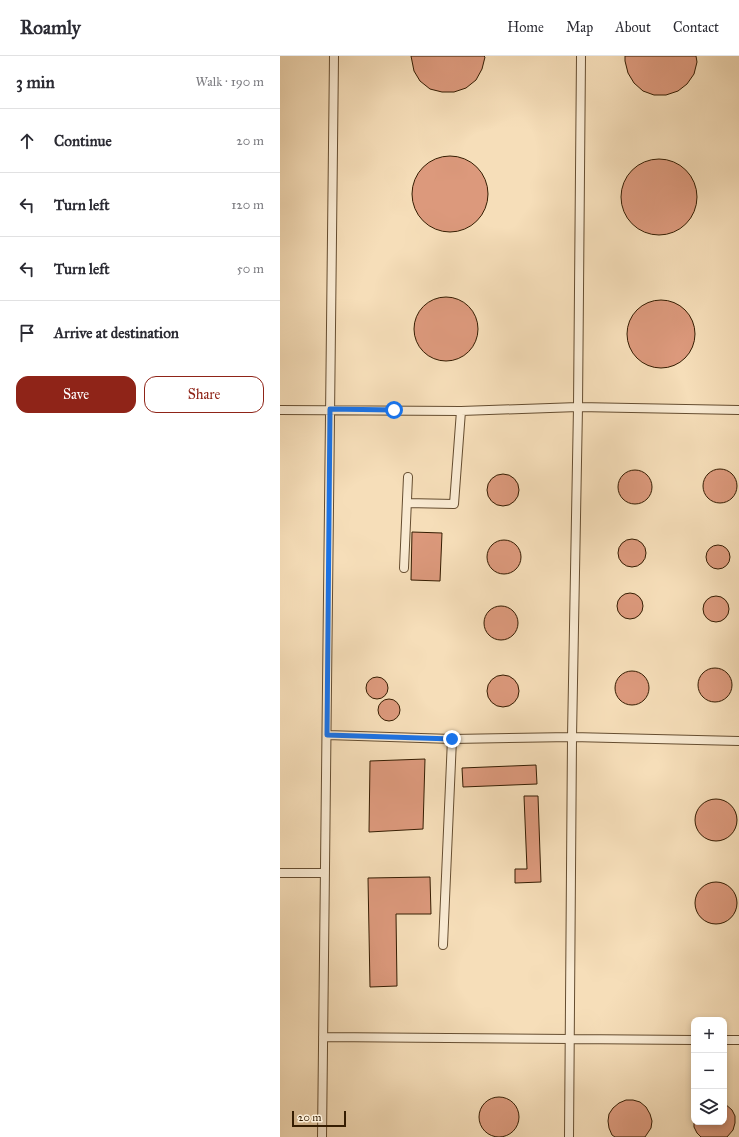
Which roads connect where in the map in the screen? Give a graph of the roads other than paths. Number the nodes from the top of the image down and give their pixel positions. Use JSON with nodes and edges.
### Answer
{"nodes":[{"id":1,"x":334,"y":56,"type":"edge"},
{"id":2,"x":581,"y":56,"type":"edge"},
{"id":3,"x":578,"y":407,"type":"junction"},
{"id":4,"x":330,"y":409,"type":"junction"},
{"id":5,"x":280,"y":410,"type":"edge"},
{"id":6,"x":739,"y":410,"type":"edge"},
{"id":7,"x":461,"y":411,"type":"junction"},
{"id":8,"x":408,"y":477,"type":"dead end"},
{"id":9,"x":407,"y":503,"type":"junction"},
{"id":10,"x":404,"y":568,"type":"dead end"},
{"id":11,"x":327,"y":735,"type":"junction"},
{"id":12,"x":572,"y":737,"type":"junction"},
{"id":13,"x":452,"y":739,"type":"junction"},
{"id":14,"x":739,"y":741,"type":"edge"},
{"id":15,"x":280,"y":873,"type":"edge"},
{"id":16,"x":325,"y":873,"type":"junction"},
{"id":17,"x":443,"y":945,"type":"dead end"},
{"id":18,"x":323,"y":1038,"type":"junction"},
{"id":19,"x":570,"y":1040,"type":"junction"},
{"id":20,"x":691,"y":1040,"type":"edge"},
{"id":21,"x":727,"y":1040,"type":"edge"},
{"id":22,"x":739,"y":1040,"type":"edge"},
{"id":23,"x":322,"y":1137,"type":"edge"},
{"id":24,"x":569,"y":1137,"type":"edge"}],
"edges":[{"from":1,"to":4,"type":"lane"},
{"from":2,"to":3,"type":"lane"},
{"from":3,"to":6,"type":"lane"},
{"from":3,"to":7,"type":"lane"},
{"from":3,"to":12,"type":"lane"},
{"from":4,"to":5,"type":"lane"},
{"from":4,"to":7,"type":"lane"},
{"from":4,"to":11,"type":"lane"},
{"from":7,"to":9,"type":"lane"},
{"from":8,"to":9,"type":"lane"},
{"from":9,"to":10,"type":"lane"},
{"from":11,"to":13,"type":"lane"},
{"from":11,"to":16,"type":"lane"},
{"from":12,"to":13,"type":"lane"},
{"from":12,"to":14,"type":"lane"},
{"from":12,"to":19,"type":"lane"},
{"from":13,"to":17,"type":"lane"},
{"from":15,"to":16,"type":"lane"},
{"from":16,"to":18,"type":"lane"},
{"from":18,"to":19,"type":"lane"},
{"from":18,"to":23,"type":"lane"},
{"from":19,"to":20,"type":"lane"},
{"from":19,"to":24,"type":"lane"},
{"from":21,"to":22,"type":"lane"}]}
